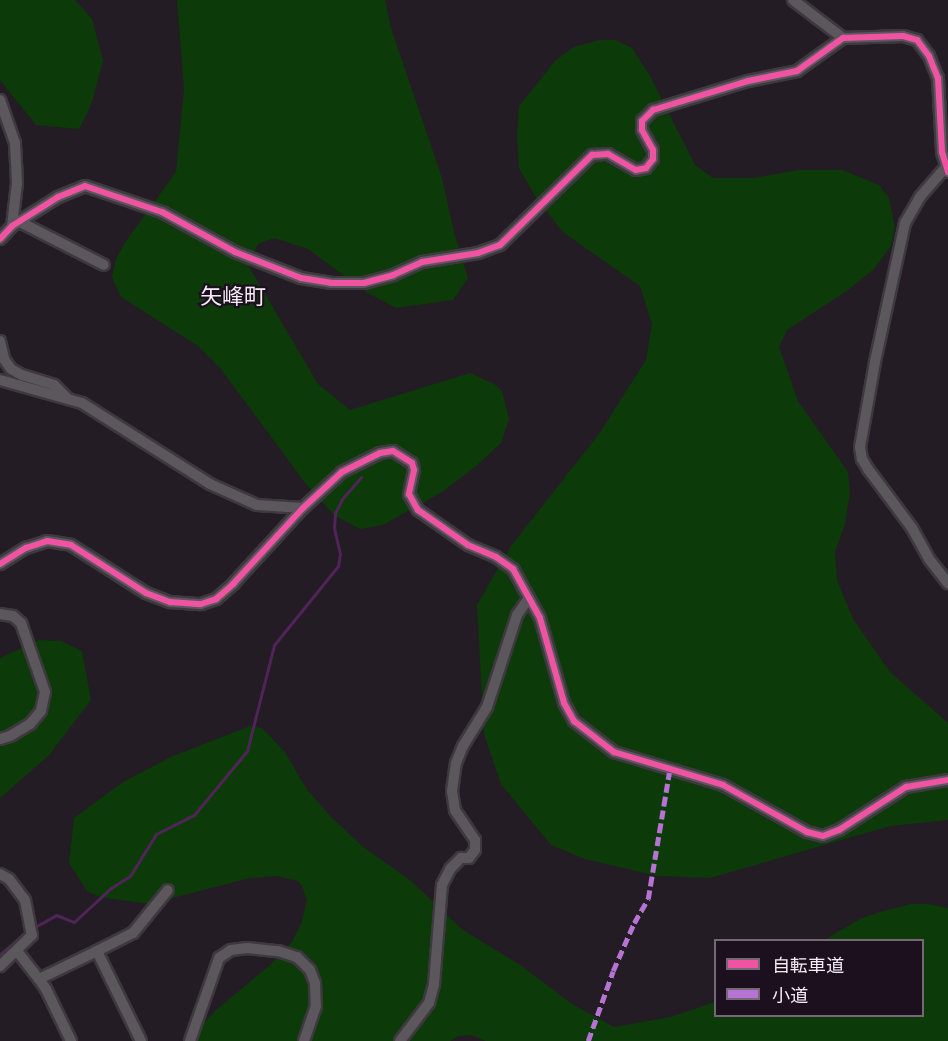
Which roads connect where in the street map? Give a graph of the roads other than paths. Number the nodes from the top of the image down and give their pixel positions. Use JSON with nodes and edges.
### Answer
{"nodes":[{"id":1,"x":793,"y":0,"type":"edge"},
{"id":2,"x":843,"y":38,"type":"junction"},
{"id":3,"x":0,"y":100,"type":"edge"},
{"id":4,"x":946,"y":170,"type":"edge"},
{"id":5,"x":16,"y":224,"type":"junction"},
{"id":6,"x":0,"y":239,"type":"edge"},
{"id":7,"x":104,"y":265,"type":"dead end"},
{"id":8,"x":0,"y":341,"type":"edge"},
{"id":9,"x":0,"y":380,"type":"edge"},
{"id":10,"x":68,"y":399,"type":"junction"},
{"id":11,"x":303,"y":508,"type":"junction"},
{"id":12,"x":0,"y":564,"type":"edge"},
{"id":13,"x":948,"y":583,"type":"edge"},
{"id":14,"x":529,"y":598,"type":"junction"},
{"id":15,"x":0,"y":614,"type":"edge"},
{"id":16,"x":0,"y":739,"type":"edge"},
{"id":17,"x":948,"y":780,"type":"edge"},
{"id":18,"x":0,"y":874,"type":"edge"},
{"id":19,"x":168,"y":890,"type":"dead end"},
{"id":20,"x":17,"y":951,"type":"junction"},
{"id":21,"x":97,"y":951,"type":"junction"},
{"id":22,"x":0,"y":966,"type":"edge"},
{"id":23,"x":39,"y":979,"type":"junction"},
{"id":24,"x":71,"y":1041,"type":"edge"},
{"id":25,"x":141,"y":1041,"type":"edge"},
{"id":26,"x":190,"y":1041,"type":"edge"},
{"id":27,"x":304,"y":1041,"type":"edge"},
{"id":28,"x":399,"y":1041,"type":"edge"}],
"edges":[{"from":1,"to":2,"type":"street"},
{"from":2,"to":4,"type":"street"},
{"from":2,"to":5,"type":"street"},
{"from":3,"to":5,"type":"street"},
{"from":4,"to":13,"type":"street"},
{"from":5,"to":6,"type":"street"},
{"from":5,"to":7,"type":"street"},
{"from":8,"to":10,"type":"street"},
{"from":9,"to":10,"type":"street"},
{"from":10,"to":11,"type":"street"},
{"from":11,"to":12,"type":"street"},
{"from":11,"to":14,"type":"street"},
{"from":14,"to":17,"type":"street"},
{"from":14,"to":28,"type":"street"},
{"from":15,"to":16,"type":"street"},
{"from":18,"to":20,"type":"street"},
{"from":19,"to":21,"type":"street"},
{"from":20,"to":22,"type":"street"},
{"from":20,"to":23,"type":"street"},
{"from":21,"to":23,"type":"street"},
{"from":21,"to":25,"type":"street"},
{"from":23,"to":24,"type":"street"},
{"from":26,"to":27,"type":"street"}]}
